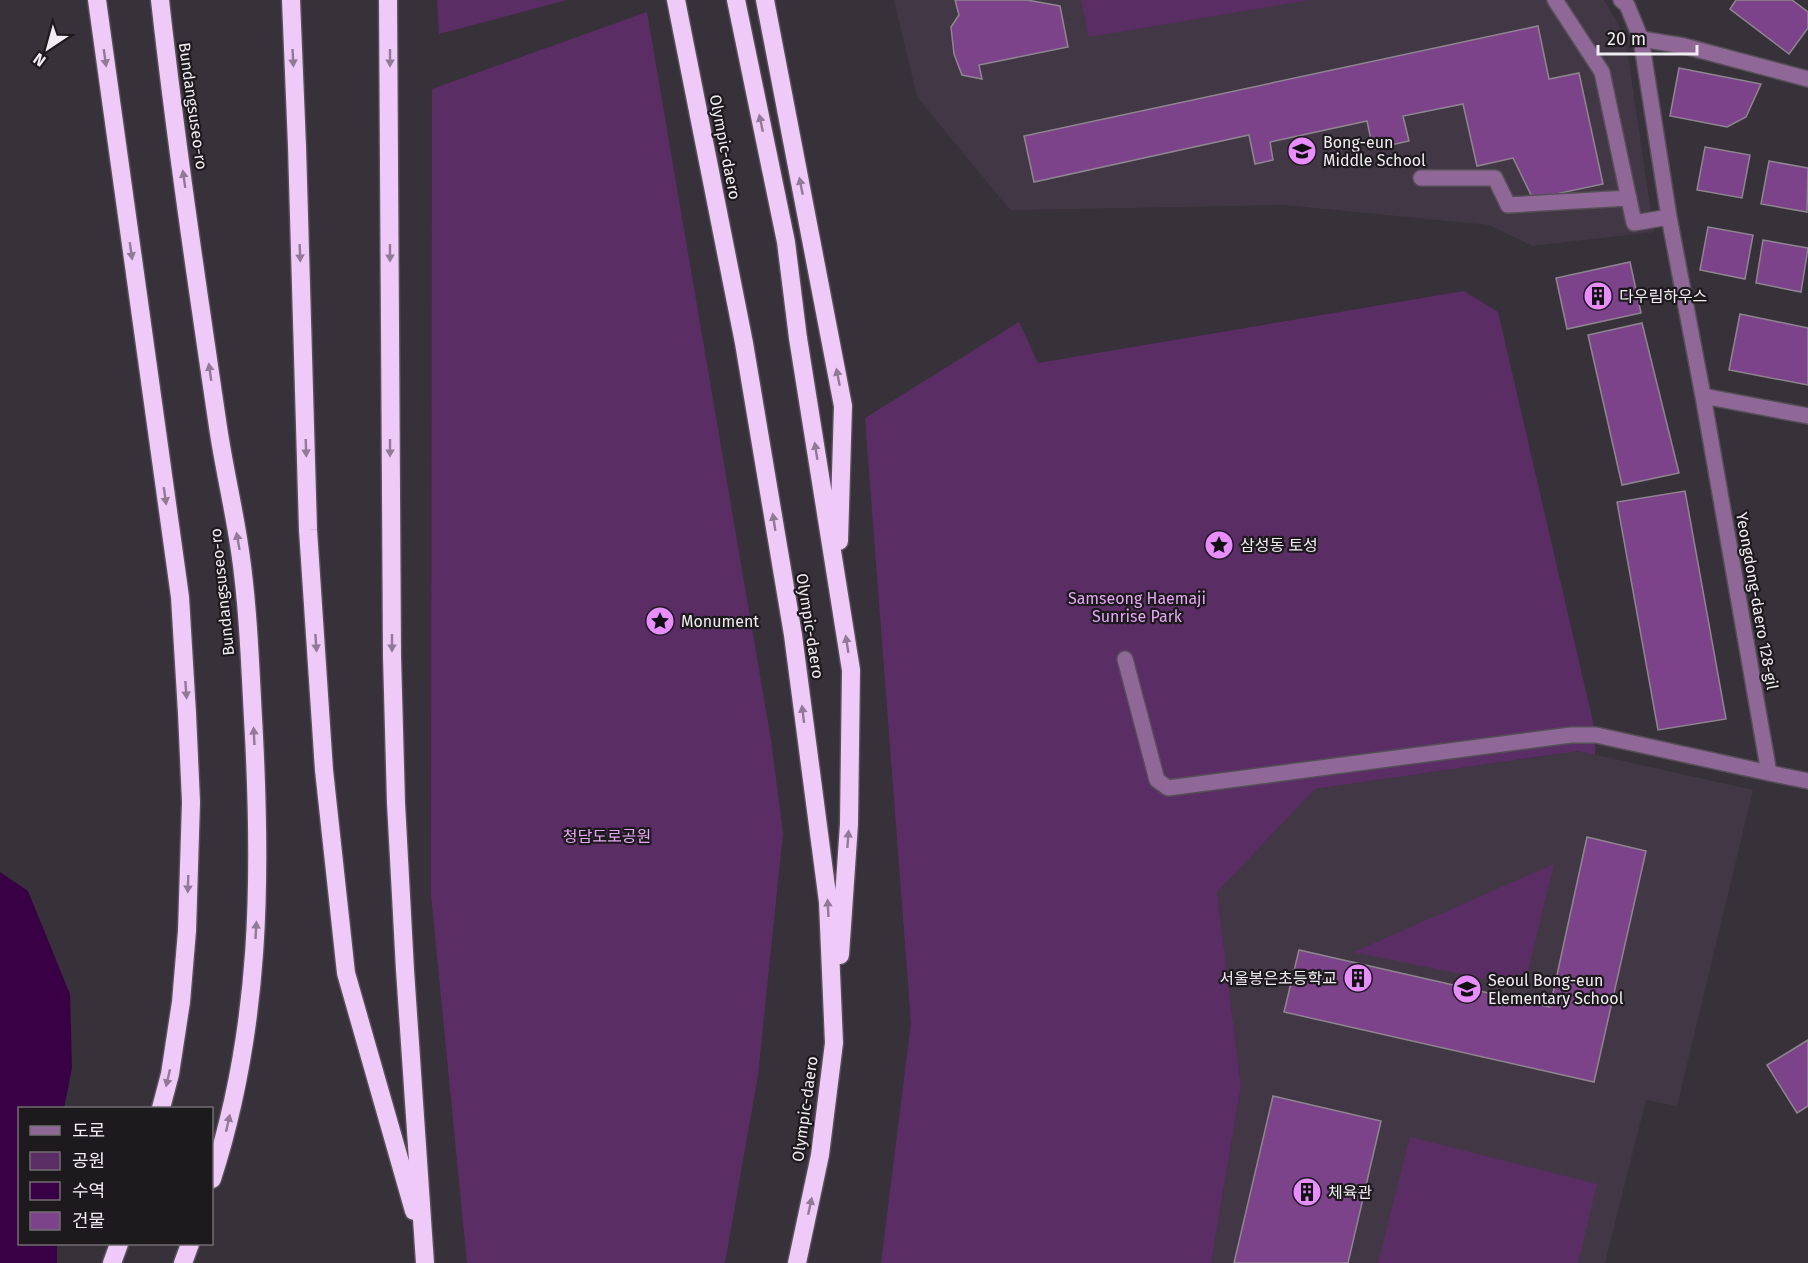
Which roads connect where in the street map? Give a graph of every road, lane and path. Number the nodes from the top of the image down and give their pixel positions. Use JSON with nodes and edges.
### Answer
{"nodes":[{"id":1,"x":97,"y":0,"type":"edge"},
{"id":2,"x":160,"y":0,"type":"edge"},
{"id":3,"x":291,"y":0,"type":"edge"},
{"id":4,"x":388,"y":0,"type":"edge"},
{"id":5,"x":676,"y":0,"type":"edge"},
{"id":6,"x":736,"y":0,"type":"edge"},
{"id":7,"x":765,"y":0,"type":"edge"},
{"id":8,"x":1555,"y":0,"type":"edge"},
{"id":9,"x":1622,"y":0,"type":"edge"},
{"id":10,"x":1641,"y":39,"type":"junction"},
{"id":11,"x":1808,"y":79,"type":"edge"},
{"id":12,"x":1421,"y":178,"type":"dead end"},
{"id":13,"x":1629,"y":198,"type":"junction"},
{"id":14,"x":1669,"y":217,"type":"junction"},
{"id":15,"x":1703,"y":396,"type":"junction"},
{"id":16,"x":1808,"y":416,"type":"edge"},
{"id":17,"x":838,"y":582,"type":"junction"},
{"id":18,"x":1125,"y":660,"type":"dead end"},
{"id":19,"x":1769,"y":773,"type":"junction"},
{"id":20,"x":1808,"y":781,"type":"edge"},
{"id":21,"x":834,"y":1044,"type":"junction"},
{"id":22,"x":161,"y":1107,"type":"edge"},
{"id":23,"x":213,"y":1176,"type":"edge"},
{"id":24,"x":424,"y":1244,"type":"junction"},
{"id":25,"x":119,"y":1245,"type":"edge"},
{"id":26,"x":190,"y":1245,"type":"edge"},
{"id":27,"x":112,"y":1263,"type":"edge"},
{"id":28,"x":183,"y":1263,"type":"edge"},
{"id":29,"x":425,"y":1263,"type":"edge"},
{"id":30,"x":797,"y":1263,"type":"edge"}],
"edges":[{"from":1,"to":22,"type":"highway","one_way":true},
{"from":23,"to":2,"type":"highway","name":"Bundangsuseo-ro","one_way":true},
{"from":3,"to":24,"type":"highway","one_way":true},
{"from":4,"to":24,"type":"highway","one_way":true},
{"from":21,"to":5,"type":"highway","name":"Olympic-daero","one_way":true},
{"from":17,"to":6,"type":"highway","one_way":true},
{"from":17,"to":7,"type":"highway","one_way":true},
{"from":8,"to":13,"type":"street"},
{"from":9,"to":10,"type":"street","name":"Yeongdong-daero 128-gil"},
{"from":10,"to":11,"type":"street"},
{"from":10,"to":14,"type":"street","name":"Yeongdong-daero 128-gil"},
{"from":12,"to":13,"type":"street"},
{"from":13,"to":14,"type":"street"},
{"from":14,"to":15,"type":"street","name":"Yeongdong-daero 128-gil"},
{"from":15,"to":16,"type":"street"},
{"from":15,"to":19,"type":"street","name":"Yeongdong-daero 128-gil"},
{"from":21,"to":17,"type":"highway","one_way":true},
{"from":18,"to":19,"type":"street"},
{"from":19,"to":20,"type":"street"},
{"from":30,"to":21,"type":"highway","name":"Olympic-daero","one_way":true},
{"from":24,"to":29,"type":"highway"},
{"from":25,"to":27,"type":"highway"},
{"from":26,"to":28,"type":"highway"}]}
